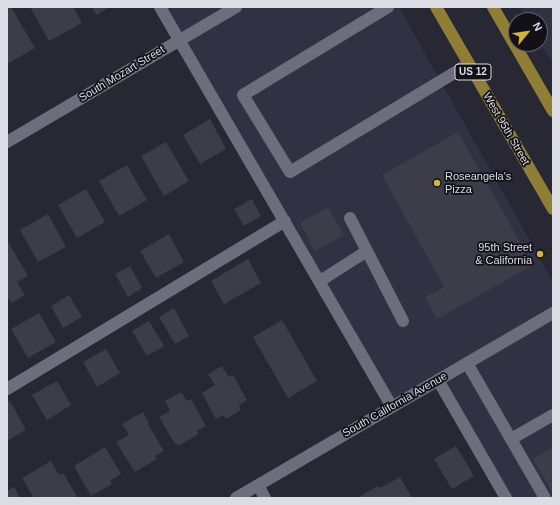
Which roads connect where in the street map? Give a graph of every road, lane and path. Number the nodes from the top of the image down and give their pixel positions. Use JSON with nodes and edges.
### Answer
{"nodes":[{"id":1,"x":160,"y":7,"type":"edge"},
{"id":2,"x":236,"y":7,"type":"edge"},
{"id":3,"x":388,"y":7,"type":"edge"},
{"id":4,"x":436,"y":7,"type":"edge"},
{"id":5,"x":496,"y":8,"type":"edge"},
{"id":6,"x":180,"y":40,"type":"junction"},
{"id":7,"x":469,"y":64,"type":"junction"},
{"id":8,"x":553,"y":111,"type":"edge"},
{"id":9,"x":7,"y":142,"type":"edge"},
{"id":10,"x":553,"y":209,"type":"edge"},
{"id":11,"x":350,"y":218,"type":"dead end"},
{"id":12,"x":284,"y":221,"type":"junction"},
{"id":13,"x":367,"y":251,"type":"junction"},
{"id":14,"x":320,"y":281,"type":"junction"},
{"id":15,"x":553,"y":313,"type":"edge"},
{"id":16,"x":403,"y":321,"type":"dead end"},
{"id":17,"x":467,"y":363,"type":"junction"},
{"id":18,"x":438,"y":380,"type":"junction"},
{"id":19,"x":7,"y":388,"type":"edge"},
{"id":20,"x":392,"y":407,"type":"junction"},
{"id":21,"x":553,"y":415,"type":"edge"},
{"id":22,"x":511,"y":438,"type":"junction"},
{"id":23,"x":258,"y":485,"type":"junction"},
{"id":24,"x":545,"y":490,"type":"edge"},
{"id":25,"x":236,"y":498,"type":"edge"},
{"id":26,"x":265,"y":498,"type":"edge"},
{"id":27,"x":506,"y":498,"type":"edge"}],
"edges":[{"from":1,"to":6,"type":"street"},
{"from":2,"to":6,"type":"street","name":"South Mozart Street"},
{"from":3,"to":7,"type":"street"},
{"from":4,"to":7,"type":"main road","name":"West 95th Street","number":"US 12"},
{"from":5,"to":8,"type":"main road"},
{"from":6,"to":9,"type":"street","name":"South Mozart Street"},
{"from":6,"to":12,"type":"street"},
{"from":7,"to":10,"type":"main road","name":"West 95th Street","number":"US 12"},
{"from":11,"to":13,"type":"street"},
{"from":12,"to":14,"type":"street"},
{"from":12,"to":19,"type":"street"},
{"from":13,"to":14,"type":"street"},
{"from":13,"to":16,"type":"street"},
{"from":14,"to":20,"type":"street"},
{"from":15,"to":17,"type":"street","name":"South California Avenue"},
{"from":17,"to":18,"type":"street","name":"South California Avenue"},
{"from":17,"to":22,"type":"street"},
{"from":18,"to":20,"type":"street","name":"South California Avenue"},
{"from":18,"to":27,"type":"street"},
{"from":20,"to":23,"type":"street","name":"South California Avenue"},
{"from":21,"to":22,"type":"street"},
{"from":22,"to":24,"type":"street"},
{"from":23,"to":25,"type":"street","name":"South California Avenue"},
{"from":23,"to":26,"type":"street"}]}
